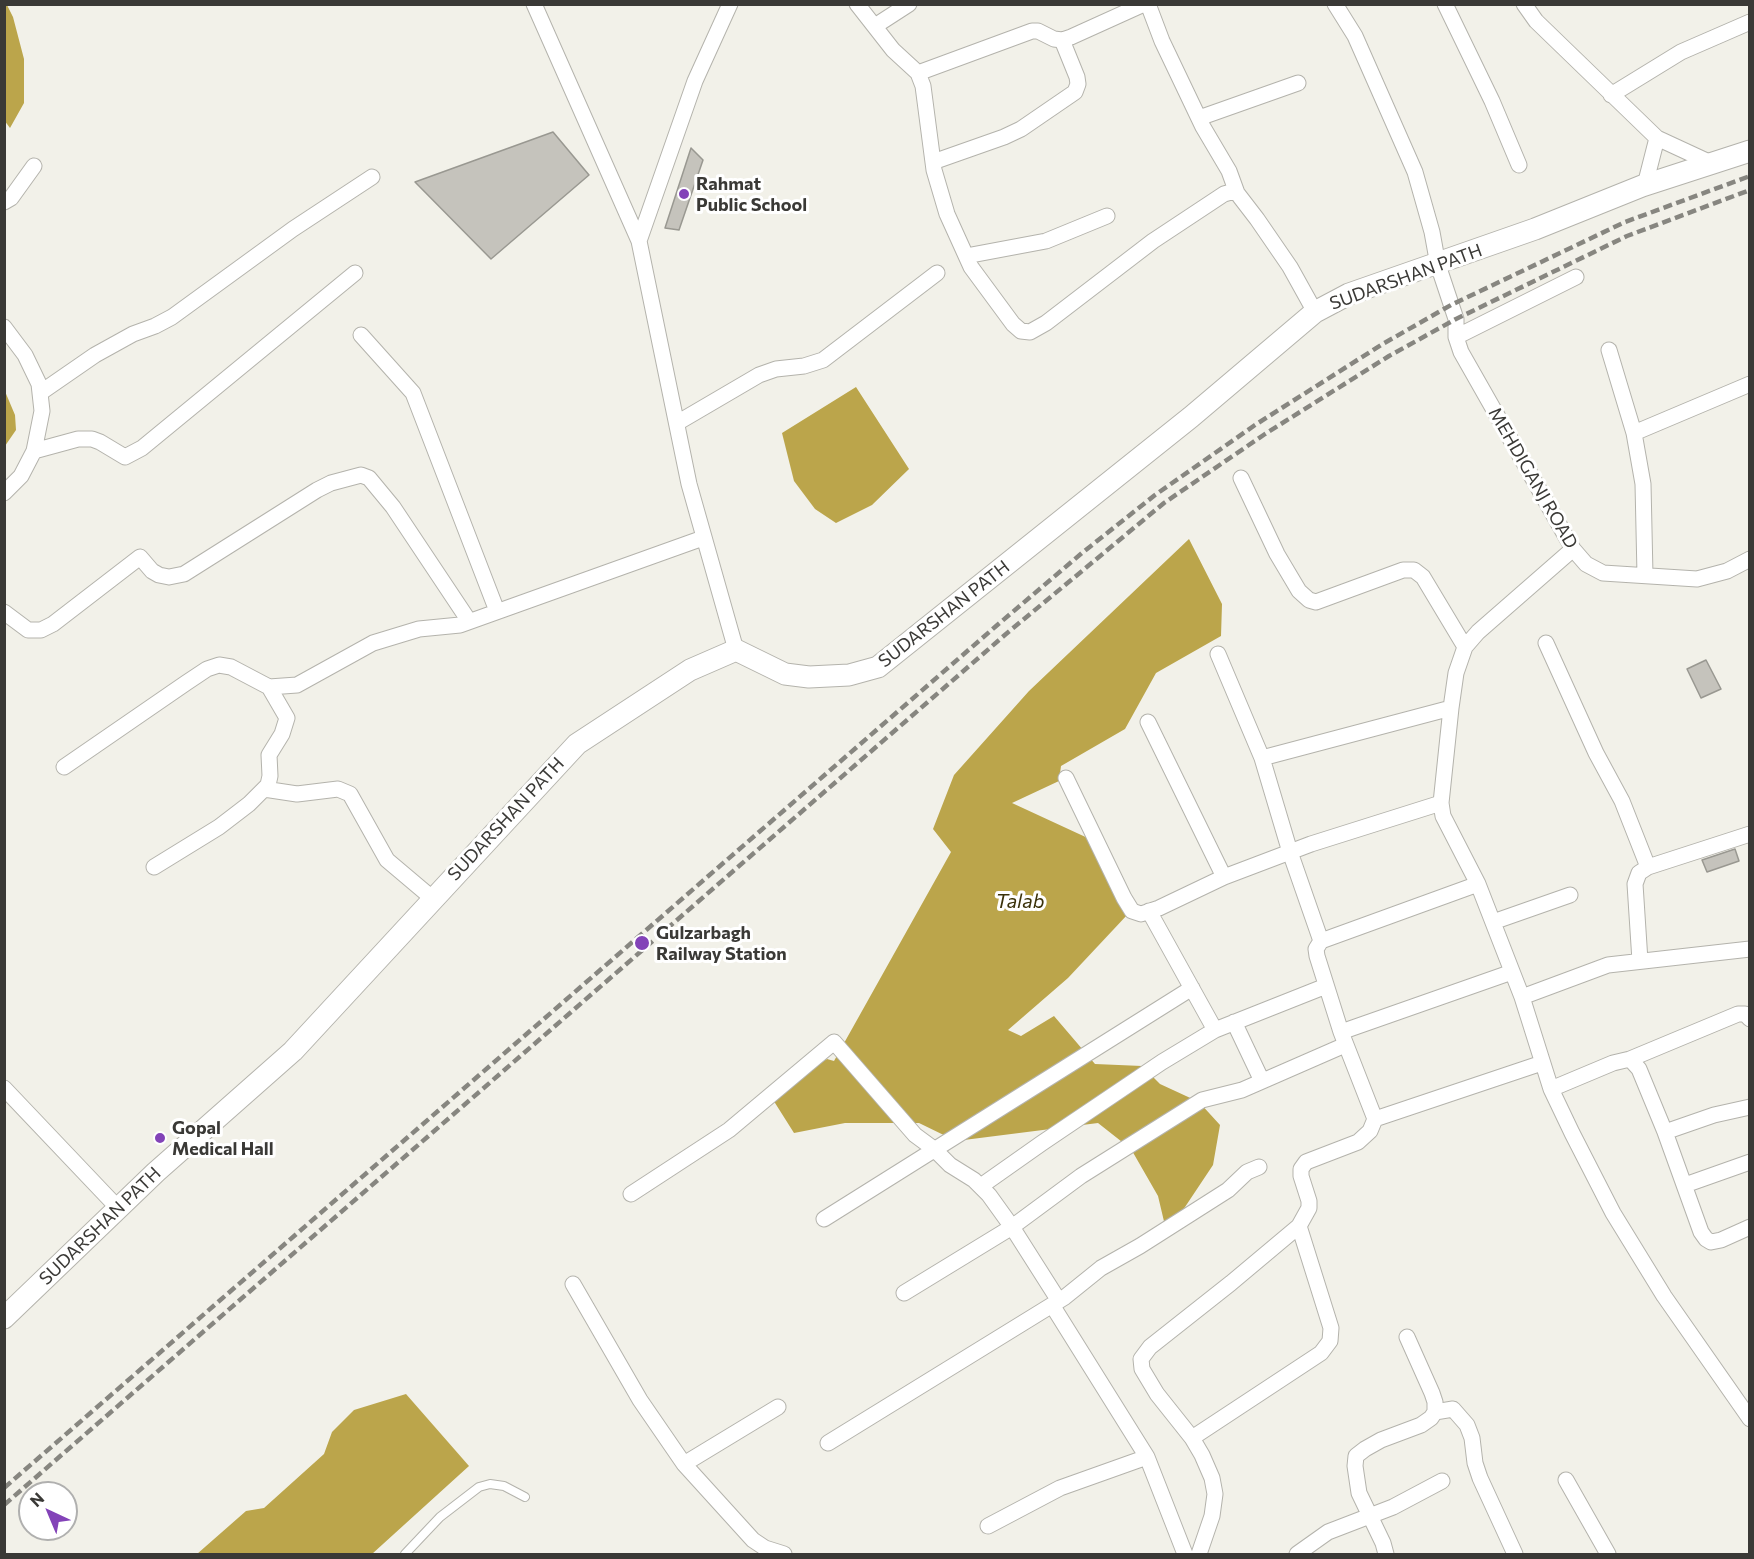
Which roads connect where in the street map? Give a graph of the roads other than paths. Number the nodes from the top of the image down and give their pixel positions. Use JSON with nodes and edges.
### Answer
{"nodes":[{"id":1,"x":534,"y":4,"type":"edge"},
{"id":2,"x":730,"y":4,"type":"edge"},
{"id":3,"x":857,"y":4,"type":"edge"},
{"id":4,"x":909,"y":4,"type":"edge"},
{"id":5,"x":1146,"y":4,"type":"edge"},
{"id":6,"x":1335,"y":4,"type":"edge"},
{"id":7,"x":1445,"y":4,"type":"edge"},
{"id":8,"x":1524,"y":4,"type":"edge"},
{"id":9,"x":1749,"y":22,"type":"edge"},
{"id":10,"x":875,"y":26,"type":"junction"},
{"id":11,"x":1062,"y":40,"type":"junction"},
{"id":12,"x":918,"y":73,"type":"junction"},
{"id":13,"x":1298,"y":82,"type":"dead end"},
{"id":14,"x":1611,"y":95,"type":"junction"},
{"id":15,"x":1199,"y":118,"type":"junction"},
{"id":16,"x":1657,"y":138,"type":"junction"},
{"id":17,"x":1749,"y":151,"type":"edge"},
{"id":18,"x":933,"y":162,"type":"junction"},
{"id":19,"x":1711,"y":164,"type":"junction"},
{"id":20,"x":1519,"y":165,"type":"dead end"},
{"id":21,"x":34,"y":166,"type":"dead end"},
{"id":22,"x":372,"y":177,"type":"dead end"},
{"id":23,"x":1645,"y":185,"type":"junction"},
{"id":24,"x":1237,"y":194,"type":"junction"},
{"id":25,"x":4,"y":202,"type":"edge"},
{"id":26,"x":1107,"y":216,"type":"dead end"},
{"id":27,"x":639,"y":242,"type":"junction"},
{"id":28,"x":966,"y":256,"type":"junction"},
{"id":29,"x":1438,"y":265,"type":"junction"},
{"id":30,"x":355,"y":273,"type":"dead end"},
{"id":31,"x":938,"y":273,"type":"dead end"},
{"id":32,"x":1576,"y":277,"type":"dead end"},
{"id":33,"x":1315,"y":312,"type":"junction"},
{"id":34,"x":4,"y":327,"type":"edge"},
{"id":35,"x":361,"y":335,"type":"dead end"},
{"id":36,"x":1456,"y":337,"type":"junction"},
{"id":37,"x":1609,"y":350,"type":"dead end"},
{"id":38,"x":1749,"y":384,"type":"edge"},
{"id":39,"x":40,"y":393,"type":"junction"},
{"id":40,"x":677,"y":423,"type":"junction"},
{"id":41,"x":1634,"y":433,"type":"junction"},
{"id":42,"x":34,"y":451,"type":"junction"},
{"id":43,"x":1241,"y":478,"type":"dead end"},
{"id":44,"x":4,"y":493,"type":"edge"},
{"id":45,"x":704,"y":538,"type":"junction"},
{"id":46,"x":1573,"y":549,"type":"junction"},
{"id":47,"x":1749,"y":559,"type":"edge"},
{"id":48,"x":1645,"y":575,"type":"junction"},
{"id":49,"x":497,"y":611,"type":"junction"},
{"id":50,"x":4,"y":612,"type":"edge"},
{"id":51,"x":469,"y":621,"type":"junction"},
{"id":52,"x":1546,"y":643,"type":"dead end"},
{"id":53,"x":1465,"y":647,"type":"junction"},
{"id":54,"x":735,"y":650,"type":"junction"},
{"id":55,"x":1218,"y":654,"type":"dead end"},
{"id":56,"x":269,"y":687,"type":"junction"},
{"id":57,"x":1451,"y":708,"type":"junction"},
{"id":58,"x":1148,"y":722,"type":"dead end"},
{"id":59,"x":1262,"y":758,"type":"junction"},
{"id":60,"x":64,"y":767,"type":"dead end"},
{"id":61,"x":1066,"y":778,"type":"dead end"},
{"id":62,"x":264,"y":789,"type":"junction"},
{"id":63,"x":1441,"y":803,"type":"junction"},
{"id":64,"x":1749,"y":834,"type":"edge"},
{"id":65,"x":1290,"y":852,"type":"junction"},
{"id":66,"x":154,"y":867,"type":"dead end"},
{"id":67,"x":1648,"y":867,"type":"junction"},
{"id":68,"x":1224,"y":876,"type":"junction"},
{"id":69,"x":1478,"y":884,"type":"junction"},
{"id":70,"x":1570,"y":895,"type":"dead end"},
{"id":71,"x":432,"y":898,"type":"junction"},
{"id":72,"x":1149,"y":911,"type":"junction"},
{"id":73,"x":1493,"y":922,"type":"junction"},
{"id":74,"x":1321,"y":941,"type":"junction"},
{"id":75,"x":1749,"y":949,"type":"edge"},
{"id":76,"x":1640,"y":961,"type":"junction"},
{"id":77,"x":1512,"y":972,"type":"junction"},
{"id":78,"x":1326,"y":986,"type":"junction"},
{"id":79,"x":1192,"y":988,"type":"junction"},
{"id":80,"x":1522,"y":997,"type":"junction"},
{"id":81,"x":1749,"y":1019,"type":"edge"},
{"id":82,"x":1234,"y":1022,"type":"junction"},
{"id":83,"x":1215,"y":1030,"type":"junction"},
{"id":84,"x":1343,"y":1039,"type":"junction"},
{"id":85,"x":1630,"y":1059,"type":"junction"},
{"id":86,"x":1542,"y":1063,"type":"junction"},
{"id":87,"x":1262,"y":1081,"type":"junction"},
{"id":88,"x":4,"y":1088,"type":"edge"},
{"id":89,"x":1551,"y":1089,"type":"junction"},
{"id":90,"x":1749,"y":1107,"type":"edge"},
{"id":91,"x":1375,"y":1119,"type":"junction"},
{"id":92,"x":1665,"y":1132,"type":"junction"},
{"id":93,"x":934,"y":1149,"type":"junction"},
{"id":94,"x":1749,"y":1162,"type":"edge"},
{"id":95,"x":1259,"y":1167,"type":"dead end"},
{"id":96,"x":1685,"y":1185,"type":"junction"},
{"id":97,"x":981,"y":1186,"type":"junction"},
{"id":98,"x":631,"y":1194,"type":"dead end"},
{"id":99,"x":118,"y":1208,"type":"junction"},
{"id":100,"x":824,"y":1219,"type":"dead end"},
{"id":101,"x":1299,"y":1226,"type":"junction"},
{"id":102,"x":1012,"y":1227,"type":"junction"},
{"id":103,"x":1749,"y":1227,"type":"edge"},
{"id":104,"x":573,"y":1284,"type":"dead end"},
{"id":105,"x":904,"y":1293,"type":"dead end"},
{"id":106,"x":1055,"y":1303,"type":"junction"},
{"id":107,"x":4,"y":1318,"type":"edge"},
{"id":108,"x":1407,"y":1337,"type":"dead end"},
{"id":109,"x":777,"y":1407,"type":"dead end"},
{"id":110,"x":1435,"y":1412,"type":"junction"},
{"id":111,"x":1749,"y":1419,"type":"edge"},
{"id":112,"x":1192,"y":1438,"type":"junction"},
{"id":113,"x":828,"y":1443,"type":"dead end"},
{"id":114,"x":1147,"y":1457,"type":"junction"},
{"id":115,"x":684,"y":1464,"type":"junction"},
{"id":116,"x":1566,"y":1480,"type":"dead end"},
{"id":117,"x":1442,"y":1481,"type":"dead end"},
{"id":118,"x":525,"y":1497,"type":"dead end"},
{"id":119,"x":1369,"y":1516,"type":"junction"},
{"id":120,"x":988,"y":1526,"type":"dead end"},
{"id":121,"x":405,"y":1554,"type":"edge"},
{"id":122,"x":784,"y":1554,"type":"edge"},
{"id":123,"x":1185,"y":1554,"type":"edge"},
{"id":124,"x":1199,"y":1554,"type":"edge"},
{"id":125,"x":1297,"y":1554,"type":"edge"},
{"id":126,"x":1386,"y":1554,"type":"edge"},
{"id":127,"x":1515,"y":1554,"type":"edge"},
{"id":128,"x":1608,"y":1554,"type":"edge"}],
"edges":[{"from":1,"to":27,"type":"street"},
{"from":2,"to":27,"type":"street"},
{"from":3,"to":10,"type":"street"},
{"from":4,"to":10,"type":"street"},
{"from":5,"to":11,"type":"street"},
{"from":5,"to":15,"type":"street"},
{"from":6,"to":29,"type":"street","name":"MEHDIGANJ ROAD"},
{"from":7,"to":20,"type":"street"},
{"from":8,"to":14,"type":"street"},
{"from":9,"to":14,"type":"street"},
{"from":10,"to":12,"type":"street"},
{"from":11,"to":12,"type":"street"},
{"from":11,"to":18,"type":"street"},
{"from":12,"to":18,"type":"street"},
{"from":13,"to":15,"type":"street"},
{"from":14,"to":16,"type":"street"},
{"from":15,"to":24,"type":"street"},
{"from":16,"to":19,"type":"street"},
{"from":16,"to":23,"type":"street"},
{"from":17,"to":19,"type":"main road","name":"SUDARSHAN PATH"},
{"from":18,"to":28,"type":"street"},
{"from":19,"to":23,"type":"main road","name":"SUDARSHAN PATH"},
{"from":21,"to":25,"type":"street"},
{"from":22,"to":39,"type":"street"},
{"from":23,"to":29,"type":"main road","name":"SUDARSHAN PATH"},
{"from":24,"to":28,"type":"street"},
{"from":24,"to":33,"type":"street"},
{"from":26,"to":28,"type":"street"},
{"from":27,"to":40,"type":"street"},
{"from":29,"to":33,"type":"main road","name":"SUDARSHAN PATH"},
{"from":29,"to":36,"type":"street","name":"MEHDIGANJ ROAD"},
{"from":30,"to":42,"type":"street"},
{"from":31,"to":40,"type":"street"},
{"from":32,"to":36,"type":"street"},
{"from":33,"to":54,"type":"main road","name":"SUDARSHAN PATH"},
{"from":34,"to":39,"type":"street"},
{"from":35,"to":49,"type":"street"},
{"from":36,"to":46,"type":"street","name":"MEHDIGANJ ROAD"},
{"from":37,"to":41,"type":"street"},
{"from":38,"to":41,"type":"street"},
{"from":39,"to":42,"type":"street"},
{"from":40,"to":45,"type":"street"},
{"from":41,"to":48,"type":"street"},
{"from":42,"to":44,"type":"street"},
{"from":43,"to":53,"type":"street"},
{"from":45,"to":49,"type":"street"},
{"from":45,"to":54,"type":"street"},
{"from":46,"to":48,"type":"street","name":"MEHDIGANJ ROAD"},
{"from":46,"to":53,"type":"street"},
{"from":47,"to":48,"type":"street","name":"MEHDIGANJ ROAD"},
{"from":49,"to":51,"type":"street"},
{"from":50,"to":51,"type":"street"},
{"from":51,"to":56,"type":"street"},
{"from":52,"to":67,"type":"street"},
{"from":53,"to":57,"type":"street"},
{"from":54,"to":71,"type":"main road","name":"SUDARSHAN PATH"},
{"from":55,"to":59,"type":"street"},
{"from":56,"to":60,"type":"street"},
{"from":56,"to":62,"type":"street"},
{"from":57,"to":59,"type":"street"},
{"from":57,"to":63,"type":"street"},
{"from":58,"to":68,"type":"street"},
{"from":59,"to":65,"type":"street"},
{"from":61,"to":72,"type":"street"},
{"from":62,"to":66,"type":"street"},
{"from":62,"to":71,"type":"street"},
{"from":63,"to":65,"type":"street"},
{"from":63,"to":69,"type":"street"},
{"from":64,"to":67,"type":"street"},
{"from":65,"to":68,"type":"street"},
{"from":65,"to":74,"type":"street"},
{"from":67,"to":76,"type":"street"},
{"from":68,"to":72,"type":"street"},
{"from":69,"to":73,"type":"street"},
{"from":69,"to":74,"type":"street"},
{"from":70,"to":73,"type":"street"},
{"from":71,"to":99,"type":"main road","name":"SUDARSHAN PATH"},
{"from":72,"to":79,"type":"street"},
{"from":73,"to":77,"type":"street"},
{"from":74,"to":78,"type":"street"},
{"from":75,"to":76,"type":"street"},
{"from":76,"to":80,"type":"street"},
{"from":77,"to":80,"type":"street"},
{"from":77,"to":84,"type":"street"},
{"from":78,"to":82,"type":"street"},
{"from":78,"to":84,"type":"street"},
{"from":79,"to":83,"type":"street"},
{"from":79,"to":93,"type":"street"},
{"from":80,"to":86,"type":"street"},
{"from":81,"to":85,"type":"street"},
{"from":82,"to":83,"type":"street"},
{"from":82,"to":87,"type":"street"},
{"from":83,"to":97,"type":"street"},
{"from":84,"to":87,"type":"street"},
{"from":84,"to":91,"type":"street"},
{"from":85,"to":89,"type":"street"},
{"from":85,"to":92,"type":"street"},
{"from":86,"to":89,"type":"street"},
{"from":86,"to":91,"type":"street"},
{"from":87,"to":102,"type":"street"},
{"from":88,"to":99,"type":"street"},
{"from":89,"to":111,"type":"street"},
{"from":90,"to":92,"type":"street"},
{"from":91,"to":101,"type":"street"},
{"from":92,"to":96,"type":"street"},
{"from":93,"to":97,"type":"street"},
{"from":93,"to":98,"type":"street"},
{"from":93,"to":100,"type":"street"},
{"from":94,"to":96,"type":"street"},
{"from":95,"to":106,"type":"street"},
{"from":96,"to":103,"type":"street"},
{"from":97,"to":102,"type":"street"},
{"from":99,"to":107,"type":"main road","name":"SUDARSHAN PATH"},
{"from":101,"to":112,"type":"street"},
{"from":101,"to":112,"type":"street"},
{"from":102,"to":105,"type":"street"},
{"from":102,"to":106,"type":"street"},
{"from":104,"to":115,"type":"street"},
{"from":106,"to":113,"type":"street"},
{"from":106,"to":114,"type":"street"},
{"from":108,"to":110,"type":"street"},
{"from":109,"to":115,"type":"street"},
{"from":110,"to":119,"type":"street"},
{"from":110,"to":127,"type":"street"},
{"from":112,"to":124,"type":"street"},
{"from":114,"to":120,"type":"street"},
{"from":114,"to":123,"type":"street"},
{"from":115,"to":122,"type":"street"},
{"from":116,"to":128,"type":"street"},
{"from":117,"to":119,"type":"street"},
{"from":118,"to":121,"type":"lane"},
{"from":119,"to":125,"type":"street"},
{"from":119,"to":126,"type":"street"}]}
